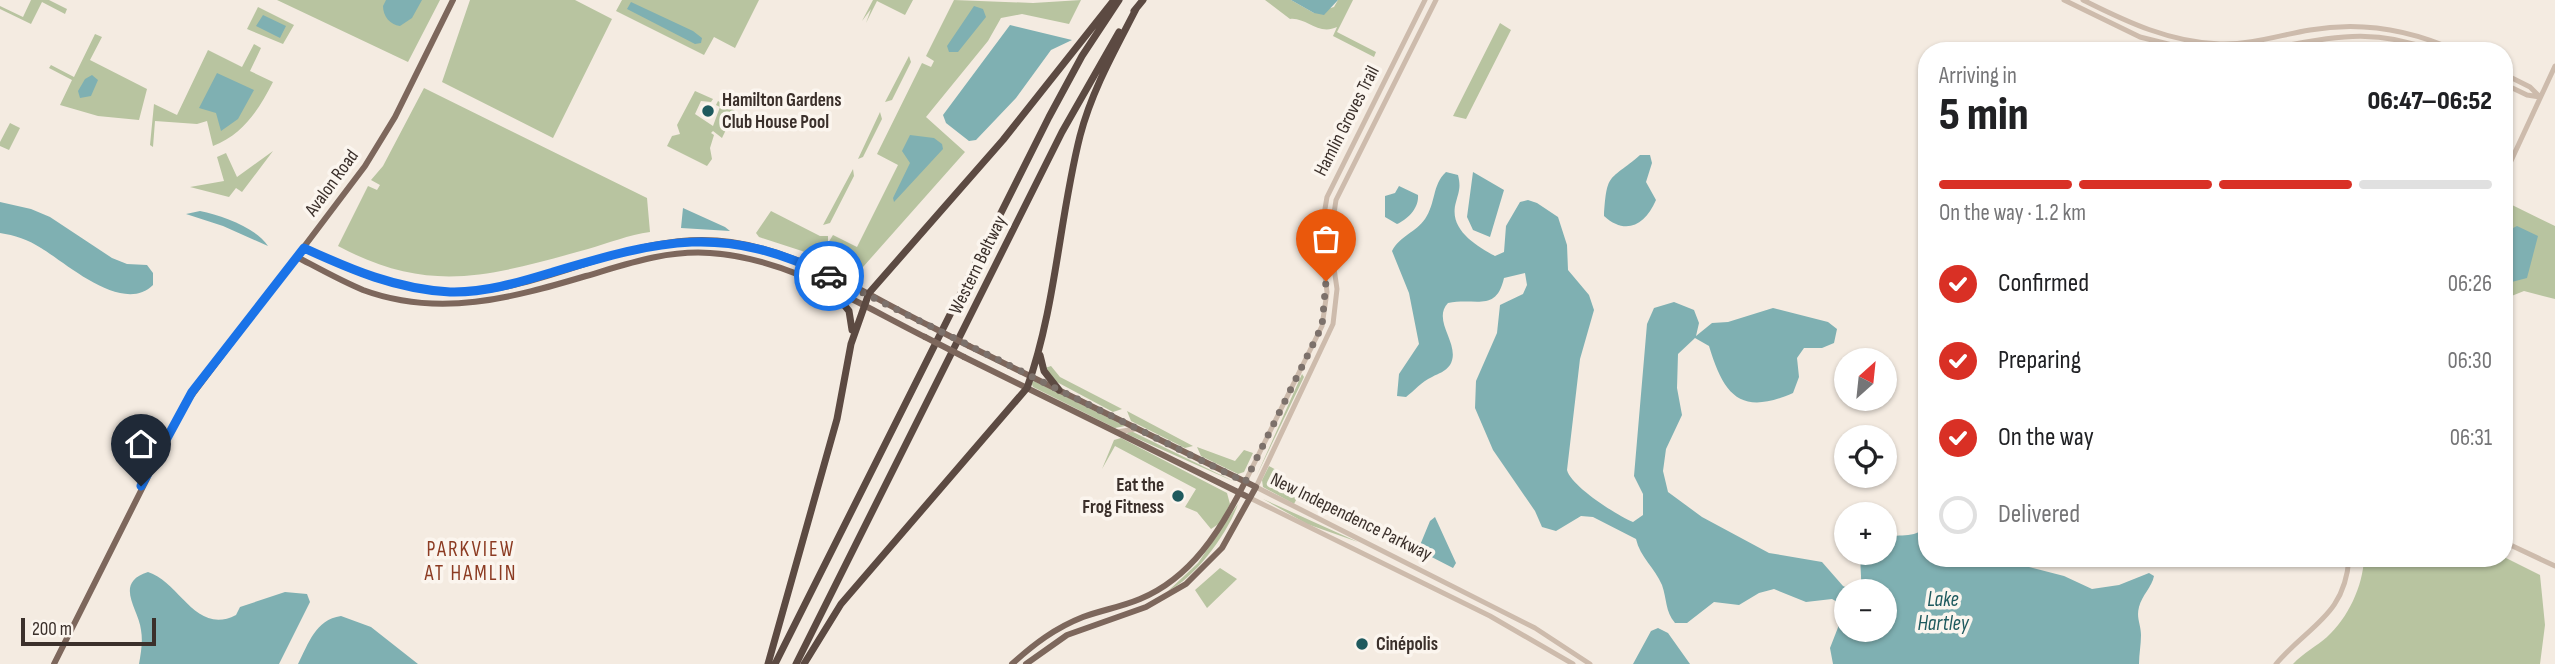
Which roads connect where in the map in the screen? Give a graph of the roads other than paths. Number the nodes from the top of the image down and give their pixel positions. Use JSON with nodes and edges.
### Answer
{"nodes":[{"id":1,"x":453,"y":0,"type":"edge"},
{"id":2,"x":1114,"y":0,"type":"edge"},
{"id":3,"x":1119,"y":0,"type":"edge"},
{"id":4,"x":1143,"y":0,"type":"edge"},
{"id":5,"x":1425,"y":0,"type":"edge"},
{"id":6,"x":1436,"y":0,"type":"edge"},
{"id":7,"x":2064,"y":0,"type":"edge"},
{"id":8,"x":2083,"y":0,"type":"edge"},
{"id":9,"x":1136,"y":9,"type":"junction"},
{"id":10,"x":2134,"y":25,"type":"junction"},
{"id":11,"x":2130,"y":32,"type":"junction"},
{"id":12,"x":2158,"y":42,"type":"edge"},
{"id":13,"x":2205,"y":42,"type":"edge"},
{"id":14,"x":2242,"y":42,"type":"edge"},
{"id":15,"x":2295,"y":42,"type":"edge"},
{"id":16,"x":2403,"y":42,"type":"edge"},
{"id":17,"x":2434,"y":42,"type":"edge"},
{"id":18,"x":2555,"y":66,"type":"edge"},
{"id":19,"x":2513,"y":78,"type":"edge"},
{"id":20,"x":2513,"y":88,"type":"edge"},
{"id":21,"x":2540,"y":97,"type":"junction"},
{"id":22,"x":2513,"y":156,"type":"edge"},
{"id":23,"x":304,"y":248,"type":"junction"},
{"id":24,"x":297,"y":257,"type":"junction"},
{"id":25,"x":833,"y":292,"type":"junction"},
{"id":26,"x":869,"y":296,"type":"junction"},
{"id":27,"x":866,"y":307,"type":"junction"},
{"id":28,"x":851,"y":344,"type":"junction"},
{"id":29,"x":1040,"y":347,"type":"junction"},
{"id":30,"x":1031,"y":376,"type":"junction"},
{"id":31,"x":1027,"y":387,"type":"junction"},
{"id":32,"x":1059,"y":390,"type":"junction"},
{"id":33,"x":1138,"y":429,"type":"junction"},
{"id":34,"x":1116,"y":432,"type":"junction"},
{"id":35,"x":1245,"y":482,"type":"junction"},
{"id":36,"x":1256,"y":487,"type":"junction"},
{"id":37,"x":1239,"y":493,"type":"junction"},
{"id":38,"x":1250,"y":498,"type":"junction"},
{"id":39,"x":2513,"y":546,"type":"edge"},
{"id":40,"x":2555,"y":566,"type":"edge"},
{"id":41,"x":2347,"y":567,"type":"edge"},
{"id":42,"x":54,"y":664,"type":"edge"},
{"id":43,"x":768,"y":664,"type":"edge"},
{"id":44,"x":775,"y":664,"type":"edge"},
{"id":45,"x":796,"y":664,"type":"edge"},
{"id":46,"x":804,"y":664,"type":"edge"},
{"id":47,"x":1012,"y":664,"type":"edge"},
{"id":48,"x":1026,"y":664,"type":"edge"},
{"id":49,"x":1573,"y":664,"type":"edge"},
{"id":50,"x":1590,"y":664,"type":"edge"},
{"id":51,"x":2276,"y":664,"type":"edge"}],
"edges":[{"from":1,"to":23,"type":"main road","name":"Avalon Road"},
{"from":2,"to":26,"type":"highway"},
{"from":3,"to":44,"type":"highway","name":"Western Beltway"},
{"from":4,"to":9,"type":"highway","name":"Western Beltway"},
{"from":5,"to":35,"type":"street","name":"Hamlin Groves Trail"},
{"from":6,"to":36,"type":"street","name":"Hamlin Groves Trail"},
{"from":7,"to":11,"type":"street"},
{"from":8,"to":10,"type":"street"},
{"from":9,"to":29,"type":"highway"},
{"from":9,"to":45,"type":"highway","name":"Western Beltway"},
{"from":10,"to":11,"type":"street"},
{"from":10,"to":13,"type":"street"},
{"from":11,"to":12,"type":"street"},
{"from":14,"to":17,"type":"street"},
{"from":15,"to":16,"type":"street"},
{"from":18,"to":21,"type":"street"},
{"from":19,"to":21,"type":"street"},
{"from":20,"to":21,"type":"street"},
{"from":21,"to":22,"type":"street"},
{"from":23,"to":24,"type":"main road","name":"Avalon Road"},
{"from":23,"to":26,"type":"main road","name":"New Independence Parkway"},
{"from":24,"to":25,"type":"main road","name":"New Independence Parkway"},
{"from":24,"to":42,"type":"main road","name":"Avalon Road"},
{"from":25,"to":27,"type":"main road","name":"New Independence Parkway"},
{"from":25,"to":28,"type":"highway"},
{"from":26,"to":27,"type":"highway"},
{"from":26,"to":30,"type":"main road","name":"New Independence Parkway","bridge":true},
{"from":27,"to":28,"type":"highway"},
{"from":27,"to":31,"type":"main road","name":"New Independence Parkway","bridge":true},
{"from":28,"to":43,"type":"highway"},
{"from":29,"to":30,"type":"highway"},
{"from":29,"to":32,"type":"highway"},
{"from":30,"to":31,"type":"highway"},
{"from":30,"to":32,"type":"main road","name":"New Independence Parkway"},
{"from":31,"to":34,"type":"main road","name":"New Independence Parkway"},
{"from":31,"to":46,"type":"highway"},
{"from":32,"to":33,"type":"main road","name":"New Independence Parkway"},
{"from":33,"to":34,"type":"street"},
{"from":33,"to":35,"type":"main road","name":"New Independence Parkway"},
{"from":34,"to":37,"type":"main road","name":"New Independence Parkway"},
{"from":35,"to":36,"type":"main road","name":"New Independence Parkway"},
{"from":35,"to":37,"type":"main road","name":"Hamlin Groves Trail"},
{"from":36,"to":38,"type":"main road","name":"Hamlin Groves Trail"},
{"from":36,"to":50,"type":"street","name":"New Independence Parkway"},
{"from":37,"to":38,"type":"main road","name":"New Independence Parkway"},
{"from":37,"to":47,"type":"main road","name":"Hamlin Groves Trail"},
{"from":38,"to":48,"type":"main road","name":"Hamlin Groves Trail"},
{"from":38,"to":49,"type":"street","name":"New Independence Parkway"},
{"from":39,"to":40,"type":"street"},
{"from":41,"to":51,"type":"street"}]}
